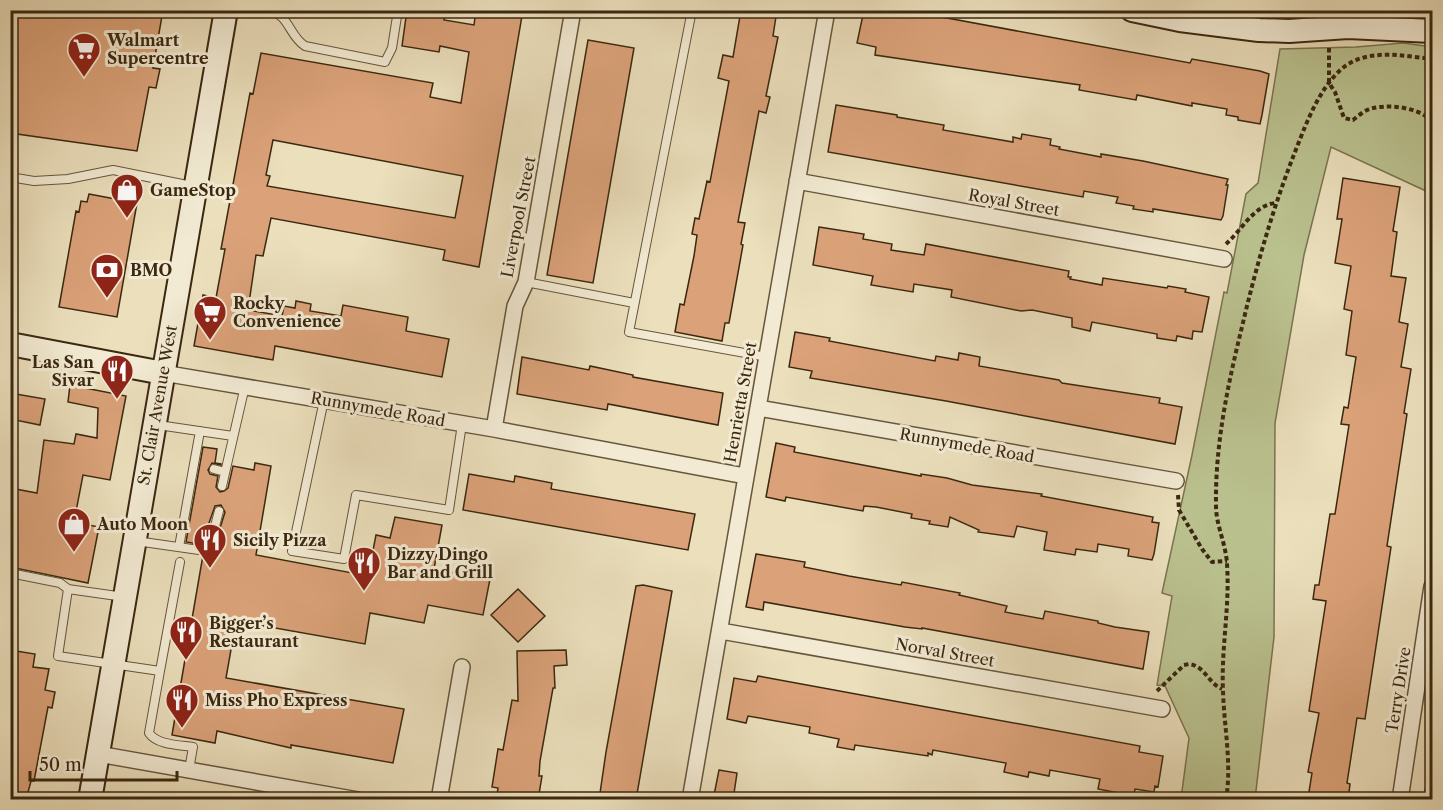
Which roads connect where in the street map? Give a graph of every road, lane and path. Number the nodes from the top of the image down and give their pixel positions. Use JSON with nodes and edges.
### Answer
{"nodes":[{"id":1,"x":226,"y":10,"type":"edge"},
{"id":2,"x":267,"y":10,"type":"edge"},
{"id":3,"x":398,"y":10,"type":"edge"},
{"id":4,"x":573,"y":10,"type":"edge"},
{"id":5,"x":692,"y":10,"type":"edge"},
{"id":6,"x":827,"y":10,"type":"edge"},
{"id":7,"x":1132,"y":10,"type":"edge"},
{"id":8,"x":279,"y":11,"type":"edge"},
{"id":9,"x":1181,"y":15,"type":"edge"},
{"id":10,"x":1328,"y":20,"type":"edge"},
{"id":11,"x":1432,"y":31,"type":"edge"},
{"id":12,"x":1432,"y":58,"type":"edge"},
{"id":13,"x":1329,"y":83,"type":"junction"},
{"id":14,"x":1432,"y":121,"type":"edge"},
{"id":15,"x":10,"y":177,"type":"edge"},
{"id":16,"x":797,"y":181,"type":"junction"},
{"id":17,"x":195,"y":186,"type":"junction"},
{"id":18,"x":1275,"y":203,"type":"junction"},
{"id":19,"x":1223,"y":253,"type":"joint"},
{"id":20,"x":526,"y":282,"type":"junction"},
{"id":21,"x":634,"y":303,"type":"junction"},
{"id":22,"x":10,"y":344,"type":"edge"},
{"id":23,"x":767,"y":357,"type":"junction"},
{"id":24,"x":163,"y":373,"type":"junction"},
{"id":25,"x":245,"y":386,"type":"junction"},
{"id":26,"x":324,"y":400,"type":"junction"},
{"id":27,"x":758,"y":408,"type":"junction"},
{"id":28,"x":154,"y":424,"type":"junction"},
{"id":29,"x":462,"y":424,"type":"junction"},
{"id":30,"x":494,"y":429,"type":"junction"},
{"id":31,"x":200,"y":431,"type":"junction"},
{"id":32,"x":233,"y":436,"type":"junction"},
{"id":33,"x":214,"y":469,"type":"dead end"},
{"id":34,"x":225,"y":472,"type":"junction"},
{"id":35,"x":745,"y":476,"type":"junction"},
{"id":36,"x":222,"y":486,"type":"dead end"},
{"id":37,"x":1178,"y":486,"type":"joint"},
{"id":38,"x":219,"y":511,"type":"dead end"},
{"id":39,"x":204,"y":526,"type":"dead end"},
{"id":40,"x":214,"y":527,"type":"junction"},
{"id":41,"x":134,"y":541,"type":"junction"},
{"id":42,"x":179,"y":547,"type":"junction"},
{"id":43,"x":1227,"y":561,"type":"junction"},
{"id":44,"x":180,"y":562,"type":"dead end"},
{"id":45,"x":10,"y":573,"type":"edge"},
{"id":46,"x":1432,"y":586,"type":"edge"},
{"id":47,"x":68,"y":589,"type":"junction"},
{"id":48,"x":125,"y":597,"type":"junction"},
{"id":49,"x":721,"y":631,"type":"junction"},
{"id":50,"x":113,"y":664,"type":"junction"},
{"id":51,"x":462,"y":667,"type":"dead end"},
{"id":52,"x":160,"y":671,"type":"junction"},
{"id":53,"x":1222,"y":689,"type":"junction"},
{"id":54,"x":1152,"y":696,"type":"dead end"},
{"id":55,"x":1162,"y":709,"type":"dead end"},
{"id":56,"x":1432,"y":750,"type":"edge"},
{"id":57,"x":98,"y":753,"type":"junction"},
{"id":58,"x":189,"y":770,"type":"junction"},
{"id":59,"x":90,"y":800,"type":"edge"},
{"id":60,"x":358,"y":800,"type":"edge"},
{"id":61,"x":439,"y":800,"type":"edge"},
{"id":62,"x":690,"y":800,"type":"edge"},
{"id":63,"x":1226,"y":800,"type":"edge"},
{"id":64,"x":1400,"y":800,"type":"edge"},
{"id":65,"x":1425,"y":800,"type":"edge"}],
"edges":[{"from":1,"to":17,"type":"main road","name":"St. Clair Avenue West"},
{"from":2,"to":8,"type":"lane"},
{"from":3,"to":8,"type":"lane"},
{"from":4,"to":20,"type":"street","name":"Liverpool Street"},
{"from":5,"to":21,"type":"lane"},
{"from":6,"to":16,"type":"street","name":"Henrietta Street"},
{"from":7,"to":9,"type":"main road"},
{"from":9,"to":10,"type":"main road"},
{"from":10,"to":11,"type":"main road"},
{"from":10,"to":13,"type":"path"},
{"from":12,"to":13,"type":"path"},
{"from":13,"to":14,"type":"path"},
{"from":13,"to":18,"type":"path"},
{"from":15,"to":17,"type":"lane"},
{"from":16,"to":19,"type":"street","name":"Royal Street"},
{"from":16,"to":23,"type":"street","name":"Henrietta Street"},
{"from":17,"to":24,"type":"main road","name":"St. Clair Avenue West"},
{"from":18,"to":19,"type":"path"},
{"from":18,"to":43,"type":"path"},
{"from":20,"to":21,"type":"lane"},
{"from":20,"to":30,"type":"street","name":"Liverpool Street"},
{"from":21,"to":23,"type":"lane"},
{"from":22,"to":24,"type":"main road","name":"Runnymede Road"},
{"from":23,"to":27,"type":"street","name":"Henrietta Street"},
{"from":24,"to":25,"type":"street","name":"Runnymede Road"},
{"from":24,"to":28,"type":"main road","name":"St. Clair Avenue West"},
{"from":25,"to":26,"type":"street","name":"Runnymede Road"},
{"from":25,"to":32,"type":"lane"},
{"from":26,"to":29,"type":"street","name":"Runnymede Road"},
{"from":26,"to":29,"type":"lane"},
{"from":27,"to":35,"type":"street","name":"Henrietta Street"},
{"from":27,"to":37,"type":"street","name":"Runnymede Road"},
{"from":28,"to":31,"type":"lane"},
{"from":28,"to":41,"type":"main road","name":"St. Clair Avenue West"},
{"from":29,"to":30,"type":"street","name":"Runnymede Road"},
{"from":30,"to":35,"type":"street","name":"Runnymede Road"},
{"from":31,"to":32,"type":"lane"},
{"from":31,"to":42,"type":"lane"},
{"from":32,"to":34,"type":"lane"},
{"from":33,"to":34,"type":"lane"},
{"from":34,"to":36,"type":"lane"},
{"from":35,"to":49,"type":"street","name":"Henrietta Street"},
{"from":37,"to":43,"type":"path"},
{"from":38,"to":40,"type":"lane"},
{"from":39,"to":40,"type":"lane"},
{"from":40,"to":42,"type":"lane"},
{"from":41,"to":42,"type":"lane"},
{"from":41,"to":48,"type":"main road","name":"St. Clair Avenue West"},
{"from":43,"to":53,"type":"path"},
{"from":44,"to":52,"type":"lane"},
{"from":45,"to":47,"type":"lane"},
{"from":46,"to":64,"type":"street","name":"Terry Drive"},
{"from":47,"to":48,"type":"lane"},
{"from":47,"to":50,"type":"lane"},
{"from":48,"to":50,"type":"main road","name":"St. Clair Avenue West"},
{"from":49,"to":55,"type":"street","name":"Norval Street"},
{"from":49,"to":62,"type":"street","name":"Henrietta Street"},
{"from":50,"to":52,"type":"lane"},
{"from":50,"to":57,"type":"main road","name":"St. Clair Avenue West"},
{"from":51,"to":61,"type":"street"},
{"from":52,"to":58,"type":"lane"},
{"from":53,"to":54,"type":"path"},
{"from":53,"to":63,"type":"path"},
{"from":56,"to":65,"type":"path"},
{"from":57,"to":58,"type":"street"},
{"from":57,"to":59,"type":"main road","name":"St. Clair Avenue West"},
{"from":58,"to":60,"type":"street"}]}
